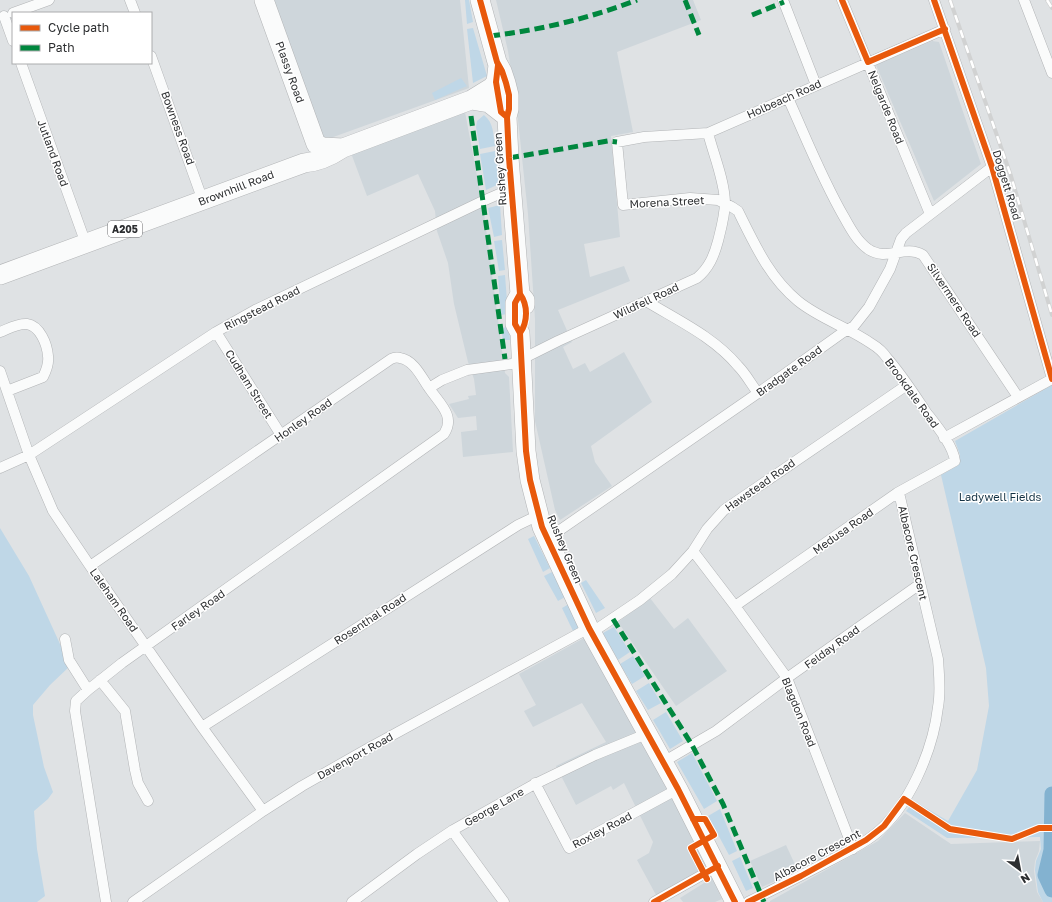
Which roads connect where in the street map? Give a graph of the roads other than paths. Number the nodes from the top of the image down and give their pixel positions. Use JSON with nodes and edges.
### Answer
{"nodes":[{"id":1,"x":49,"y":0,"type":"edge"},
{"id":2,"x":130,"y":0,"type":"edge"},
{"id":3,"x":264,"y":0,"type":"edge"},
{"id":4,"x":480,"y":0,"type":"edge"},
{"id":5,"x":783,"y":0,"type":"edge"},
{"id":6,"x":842,"y":0,"type":"edge"},
{"id":7,"x":934,"y":0,"type":"edge"},
{"id":8,"x":1024,"y":0,"type":"edge"},
{"id":9,"x":16,"y":12,"type":"edge"},
{"id":10,"x":135,"y":12,"type":"edge"},
{"id":11,"x":8,"y":15,"type":"edge"},
{"id":12,"x":944,"y":29,"type":"junction"},
{"id":13,"x":12,"y":36,"type":"edge"},
{"id":14,"x":152,"y":59,"type":"edge"},
{"id":15,"x":868,"y":62,"type":"junction"},
{"id":16,"x":21,"y":64,"type":"edge"},
{"id":17,"x":498,"y":65,"type":"junction"},
{"id":18,"x":1052,"y":73,"type":"edge"},
{"id":19,"x":816,"y":85,"type":"junction"},
{"id":20,"x":788,"y":98,"type":"junction"},
{"id":21,"x":471,"y":100,"type":"junction"},
{"id":22,"x":507,"y":117,"type":"junction"},
{"id":23,"x":708,"y":134,"type":"junction"},
{"id":24,"x":617,"y":142,"type":"joint"},
{"id":25,"x":316,"y":144,"type":"junction"},
{"id":26,"x":343,"y":148,"type":"junction"},
{"id":27,"x":304,"y":163,"type":"junction"},
{"id":28,"x":992,"y":167,"type":"junction"},
{"id":29,"x":511,"y":192,"type":"junction"},
{"id":30,"x":203,"y":201,"type":"junction"},
{"id":31,"x":725,"y":203,"type":"junction"},
{"id":32,"x":930,"y":214,"type":"junction"},
{"id":33,"x":86,"y":244,"type":"junction"},
{"id":34,"x":896,"y":253,"type":"junction"},
{"id":35,"x":0,"y":275,"type":"edge"},
{"id":36,"x":646,"y":301,"type":"junction"},
{"id":37,"x":849,"y":329,"type":"junction"},
{"id":38,"x":0,"y":332,"type":"edge"},
{"id":39,"x":216,"y":332,"type":"junction"},
{"id":40,"x":521,"y":359,"type":"junction"},
{"id":41,"x":0,"y":371,"type":"edge"},
{"id":42,"x":1052,"y":378,"type":"edge"},
{"id":43,"x":907,"y":385,"type":"junction"},
{"id":44,"x":429,"y":388,"type":"junction"},
{"id":45,"x":7,"y":391,"type":"junction"},
{"id":46,"x":758,"y":393,"type":"junction"},
{"id":47,"x":1018,"y":397,"type":"junction"},
{"id":48,"x":281,"y":435,"type":"junction"},
{"id":49,"x":944,"y":438,"type":"junction"},
{"id":50,"x":29,"y":455,"type":"junction"},
{"id":51,"x":955,"y":461,"type":"joint"},
{"id":52,"x":0,"y":468,"type":"edge"},
{"id":53,"x":897,"y":493,"type":"junction"},
{"id":54,"x":539,"y":515,"type":"junction"},
{"id":55,"x":546,"y":537,"type":"junction"},
{"id":56,"x":693,"y":551,"type":"junction"},
{"id":57,"x":90,"y":566,"type":"junction"},
{"id":58,"x":920,"y":584,"type":"junction"},
{"id":59,"x":735,"y":606,"type":"junction"},
{"id":60,"x":590,"y":631,"type":"junction"},
{"id":61,"x":65,"y":639,"type":"dead end"},
{"id":62,"x":146,"y":646,"type":"junction"},
{"id":63,"x":787,"y":678,"type":"junction"},
{"id":64,"x":100,"y":680,"type":"junction"},
{"id":65,"x":88,"y":690,"type":"junction"},
{"id":66,"x":202,"y":727,"type":"junction"},
{"id":67,"x":647,"y":732,"type":"junction"},
{"id":68,"x":670,"y":758,"type":"junction"},
{"id":69,"x":535,"y":783,"type":"junction"},
{"id":70,"x":671,"y":792,"type":"junction"},
{"id":71,"x":148,"y":801,"type":"dead end"},
{"id":72,"x":263,"y":811,"type":"junction"},
{"id":73,"x":453,"y":830,"type":"junction"},
{"id":74,"x":853,"y":848,"type":"junction"},
{"id":75,"x":718,"y":866,"type":"junction"},
{"id":76,"x":106,"y":902,"type":"edge"},
{"id":77,"x":133,"y":902,"type":"edge"},
{"id":78,"x":352,"y":902,"type":"edge"},
{"id":79,"x":504,"y":902,"type":"edge"},
{"id":80,"x":654,"y":902,"type":"edge"},
{"id":81,"x":735,"y":902,"type":"edge"},
{"id":82,"x":748,"y":902,"type":"edge"}],
"edges":[{"from":1,"to":9,"type":"street"},
{"from":2,"to":10,"type":"street"},
{"from":3,"to":25,"type":"highway","name":"Plassy Road"},
{"from":4,"to":17,"type":"highway","name":"Rushey Green","number":"A205"},
{"from":5,"to":19,"type":"street"},
{"from":6,"to":15,"type":"street","name":"Nelgarde Road"},
{"from":7,"to":12,"type":"street","name":"Doggett Road"},
{"from":8,"to":18,"type":"street"},
{"from":11,"to":13,"type":"street"},
{"from":12,"to":15,"type":"street","name":"Holbeach Road"},
{"from":12,"to":28,"type":"street","name":"Doggett Road"},
{"from":14,"to":30,"type":"street","name":"Bowness Road"},
{"from":15,"to":19,"type":"street","name":"Holbeach Road"},
{"from":15,"to":32,"type":"street","name":"Nelgarde Road"},
{"from":16,"to":33,"type":"street","name":"Jutland Road"},
{"from":17,"to":21,"type":"highway","name":"Brownhill Road","number":"A205"},
{"from":17,"to":22,"type":"highway","name":"Rushey Green"},
{"from":19,"to":20,"type":"street","name":"Holbeach Road"},
{"from":20,"to":23,"type":"street","name":"Holbeach Road"},
{"from":20,"to":34,"type":"street","name":"Silvermere Road"},
{"from":21,"to":22,"type":"highway"},
{"from":21,"to":26,"type":"highway","name":"Brownhill Road","number":"A205"},
{"from":22,"to":29,"type":"highway","name":"Rushey Green"},
{"from":23,"to":24,"type":"street","name":"Holbeach Road"},
{"from":23,"to":31,"type":"street"},
{"from":24,"to":31,"type":"street","name":"Morena Street"},
{"from":25,"to":26,"type":"highway","number":"A205"},
{"from":25,"to":27,"type":"highway"},
{"from":26,"to":27,"type":"highway","name":"Brownhill Road","number":"A205"},
{"from":27,"to":30,"type":"highway","name":"Brownhill Road","number":"A205"},
{"from":28,"to":32,"type":"street","name":"Bradgate Road"},
{"from":28,"to":42,"type":"street","name":"Doggett Road"},
{"from":29,"to":39,"type":"street","name":"Ringstead Road"},
{"from":29,"to":40,"type":"highway","name":"Rushey Green"},
{"from":30,"to":33,"type":"highway","name":"Brownhill Road","number":"A205"},
{"from":31,"to":36,"type":"street","name":"Wildfell Road"},
{"from":31,"to":37,"type":"street","name":"Brookdale Road"},
{"from":32,"to":34,"type":"street","name":"Bradgate Road"},
{"from":33,"to":35,"type":"highway","name":"Brownhill Road","number":"A205"},
{"from":34,"to":37,"type":"street","name":"Bradgate Road"},
{"from":34,"to":47,"type":"street","name":"Silvermere Road"},
{"from":36,"to":40,"type":"street","name":"Wildfell Road"},
{"from":36,"to":46,"type":"street"},
{"from":37,"to":43,"type":"street","name":"Brookdale Road"},
{"from":37,"to":46,"type":"street","name":"Bradgate Road"},
{"from":38,"to":45,"type":"street"},
{"from":39,"to":48,"type":"street","name":"Cudham Street"},
{"from":39,"to":50,"type":"street","name":"Ringstead Road"},
{"from":40,"to":44,"type":"street"},
{"from":40,"to":54,"type":"highway","name":"Rushey Green"},
{"from":41,"to":45,"type":"street","name":"Laleham Road"},
{"from":42,"to":47,"type":"street"},
{"from":43,"to":49,"type":"street","name":"Brookdale Road"},
{"from":43,"to":56,"type":"street","name":"Hawstead Road"},
{"from":44,"to":48,"type":"street","name":"Honley Road"},
{"from":44,"to":62,"type":"street","name":"Farley Road"},
{"from":45,"to":50,"type":"street","name":"Laleham Road"},
{"from":46,"to":55,"type":"street","name":"Bradgate Road"},
{"from":47,"to":49,"type":"street"},
{"from":48,"to":57,"type":"street","name":"Honley Road"},
{"from":49,"to":51,"type":"street","name":"Brookdale Road"},
{"from":50,"to":52,"type":"street","name":"Ringstead Road"},
{"from":50,"to":57,"type":"street","name":"Laleham Road"},
{"from":51,"to":53,"type":"street","name":"Medusa Road"},
{"from":53,"to":58,"type":"street","name":"Albacore Crescent"},
{"from":53,"to":59,"type":"street","name":"Medusa Road"},
{"from":54,"to":55,"type":"highway","name":"Rushey Green"},
{"from":54,"to":66,"type":"street","name":"Rosenthal Road"},
{"from":55,"to":60,"type":"highway","name":"Rushey Green"},
{"from":56,"to":59,"type":"street","name":"Blagdon Road"},
{"from":56,"to":60,"type":"street","name":"Hawstead Road"},
{"from":57,"to":62,"type":"street","name":"Laleham Road"},
{"from":58,"to":63,"type":"street","name":"Felday Road"},
{"from":58,"to":74,"type":"street","name":"Albacore Crescent"},
{"from":59,"to":63,"type":"street","name":"Blagdon Road"},
{"from":60,"to":67,"type":"highway","name":"Rushey Green"},
{"from":60,"to":72,"type":"street","name":"Davenport Road"},
{"from":61,"to":65,"type":"street"},
{"from":62,"to":64,"type":"street","name":"Farley Road"},
{"from":62,"to":66,"type":"street","name":"Laleham Road"},
{"from":63,"to":68,"type":"street","name":"Felday Road"},
{"from":63,"to":74,"type":"street","name":"Blagdon Road"},
{"from":64,"to":65,"type":"street","name":"Farley Road"},
{"from":64,"to":71,"type":"street"},
{"from":65,"to":76,"type":"street","name":"Farley Road"},
{"from":66,"to":72,"type":"street","name":"Laleham Road"},
{"from":67,"to":68,"type":"highway","name":"Rushey Green"},
{"from":67,"to":69,"type":"street","name":"George Lane"},
{"from":68,"to":70,"type":"highway","name":"Rushey Green"},
{"from":69,"to":70,"type":"street","name":"Roxley Road"},
{"from":69,"to":73,"type":"street","name":"George Lane"},
{"from":70,"to":75,"type":"highway","name":"Rushey Green"},
{"from":72,"to":77,"type":"street","name":"Davenport Road"},
{"from":73,"to":78,"type":"street","name":"George Lane"},
{"from":73,"to":79,"type":"street"},
{"from":74,"to":82,"type":"street","name":"Albacore Crescent"},
{"from":75,"to":80,"type":"street"},
{"from":75,"to":81,"type":"highway","name":"Rushey Green"}]}
